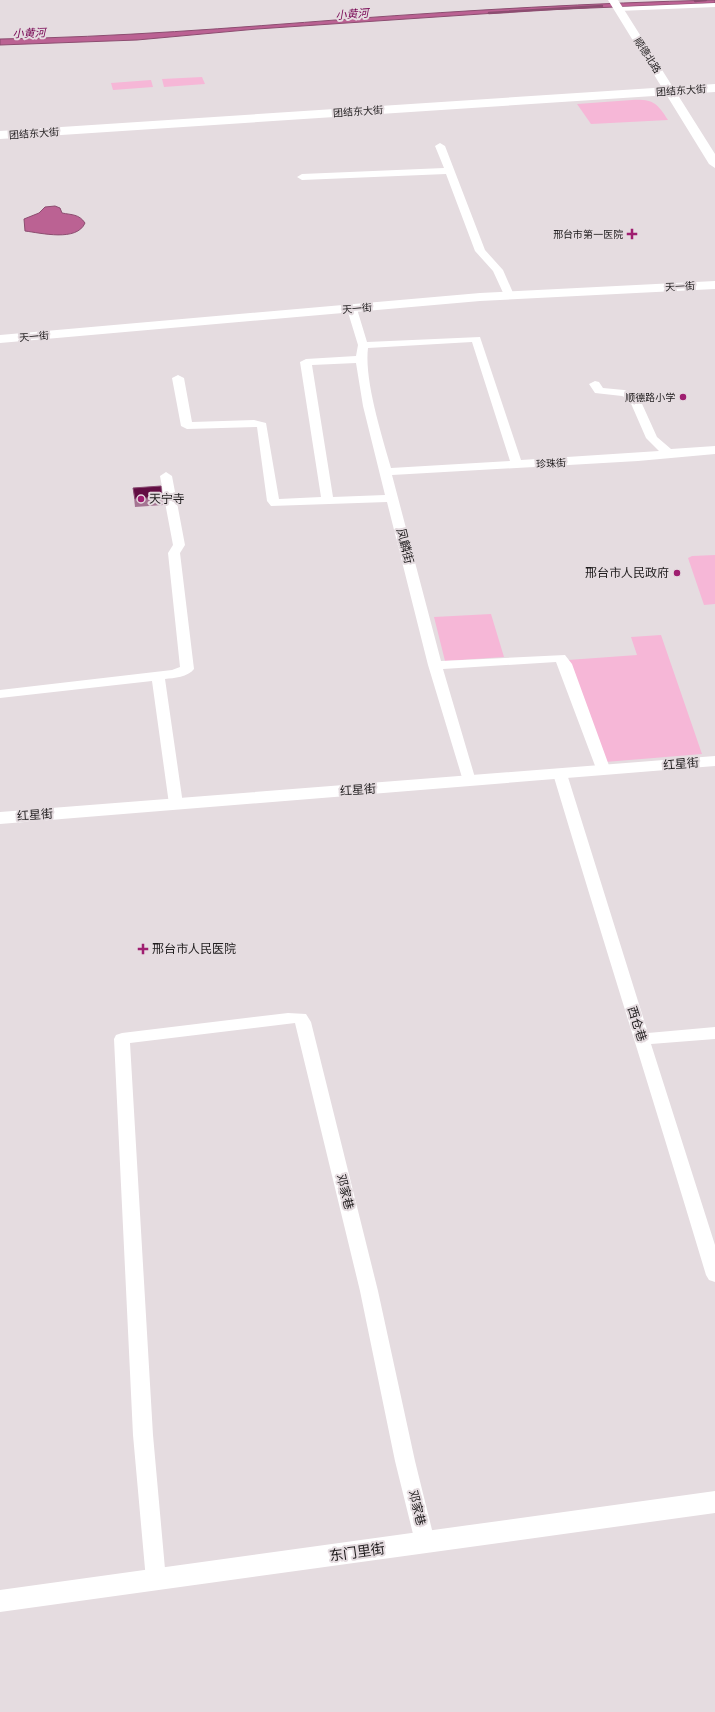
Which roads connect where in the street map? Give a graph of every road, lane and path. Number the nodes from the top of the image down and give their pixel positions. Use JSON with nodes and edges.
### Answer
{"nodes":[{"id":1,"x":616,"y":4,"type":"edge"},
{"id":2,"x":715,"y":5,"type":"edge"},
{"id":3,"x":715,"y":84,"type":"edge"},
{"id":4,"x":715,"y":88,"type":"edge"},
{"id":5,"x":670,"y":89,"type":"junction"},
{"id":6,"x":0,"y":131,"type":"edge"},
{"id":7,"x":0,"y":135,"type":"edge"},
{"id":8,"x":440,"y":146,"type":"dead end"},
{"id":9,"x":715,"y":164,"type":"edge"},
{"id":10,"x":450,"y":171,"type":"junction"},
{"id":11,"x":302,"y":177,"type":"dead end"},
{"id":12,"x":715,"y":285,"type":"edge"},
{"id":13,"x":509,"y":295,"type":"junction"},
{"id":14,"x":352,"y":309,"type":"junction"},
{"id":15,"x":0,"y":339,"type":"edge"},
{"id":16,"x":363,"y":345,"type":"junction"},
{"id":17,"x":361,"y":359,"type":"junction"},
{"id":18,"x":178,"y":378,"type":"dead end"},
{"id":19,"x":595,"y":384,"type":"dead end"},
{"id":20,"x":715,"y":450,"type":"edge"},
{"id":21,"x":668,"y":453,"type":"junction"},
{"id":22,"x":517,"y":465,"type":"junction"},
{"id":23,"x":386,"y":472,"type":"junction"},
{"id":24,"x":166,"y":476,"type":"dead end"},
{"id":25,"x":393,"y":498,"type":"junction"},
{"id":26,"x":328,"y":501,"type":"junction"},
{"id":27,"x":435,"y":665,"type":"junction"},
{"id":28,"x":158,"y":676,"type":"junction"},
{"id":29,"x":0,"y":694,"type":"edge"},
{"id":30,"x":715,"y":761,"type":"edge"},
{"id":31,"x":604,"y":770,"type":"junction"},
{"id":32,"x":560,"y":774,"type":"junction"},
{"id":33,"x":469,"y":781,"type":"junction"},
{"id":34,"x":176,"y":804,"type":"junction"},
{"id":35,"x":0,"y":818,"type":"edge"},
{"id":36,"x":715,"y":1033,"type":"edge"},
{"id":37,"x":642,"y":1039,"type":"junction"},
{"id":38,"x":715,"y":1275,"type":"edge"},
{"id":39,"x":715,"y":1502,"type":"edge"},
{"id":40,"x":425,"y":1542,"type":"junction"},
{"id":41,"x":156,"y":1580,"type":"junction"},
{"id":42,"x":0,"y":1601,"type":"edge"}],
"edges":[{"from":1,"to":2,"type":"street"},
{"from":1,"to":5,"type":"street","name":"顺德北路"},
{"from":3,"to":5,"type":"main road","name":"团结东大街"},
{"from":4,"to":5,"type":"main road","name":"团结东大街"},
{"from":5,"to":6,"type":"main road","name":"团结东大街"},
{"from":5,"to":7,"type":"main road","name":"团结东大街"},
{"from":5,"to":9,"type":"street","name":"顺德北路"},
{"from":8,"to":10,"type":"street"},
{"from":10,"to":11,"type":"street"},
{"from":10,"to":13,"type":"street"},
{"from":12,"to":13,"type":"street","name":"天一街"},
{"from":13,"to":14,"type":"street","name":"天一街"},
{"from":14,"to":15,"type":"street","name":"天一街"},
{"from":14,"to":16,"type":"street","name":"凤麟街"},
{"from":16,"to":17,"type":"street","name":"凤麟街"},
{"from":16,"to":22,"type":"street"},
{"from":17,"to":23,"type":"street","name":"凤麟街"},
{"from":17,"to":26,"type":"street"},
{"from":18,"to":26,"type":"street"},
{"from":19,"to":21,"type":"street"},
{"from":20,"to":21,"type":"street","name":"珍珠街"},
{"from":21,"to":22,"type":"street","name":"珍珠街"},
{"from":22,"to":23,"type":"street","name":"珍珠街"},
{"from":23,"to":25,"type":"street","name":"凤麟街"},
{"from":24,"to":28,"type":"street"},
{"from":25,"to":26,"type":"street"},
{"from":25,"to":27,"type":"street","name":"凤麟街"},
{"from":27,"to":31,"type":"street"},
{"from":27,"to":33,"type":"street","name":"凤麟街"},
{"from":28,"to":29,"type":"street"},
{"from":28,"to":34,"type":"street"},
{"from":30,"to":31,"type":"street","name":"红星街"},
{"from":31,"to":32,"type":"street","name":"红星街"},
{"from":32,"to":33,"type":"street","name":"红星街"},
{"from":32,"to":37,"type":"street","name":"西仓巷"},
{"from":33,"to":34,"type":"street","name":"红星街"},
{"from":34,"to":35,"type":"street","name":"红星街"},
{"from":36,"to":37,"type":"street"},
{"from":37,"to":38,"type":"street","name":"西仓巷"},
{"from":39,"to":40,"type":"street","name":"东门里街"},
{"from":40,"to":41,"type":"street","name":"东门里街"},
{"from":40,"to":41,"type":"street","name":"邓家巷"},
{"from":41,"to":42,"type":"street","name":"东门里街"}]}
